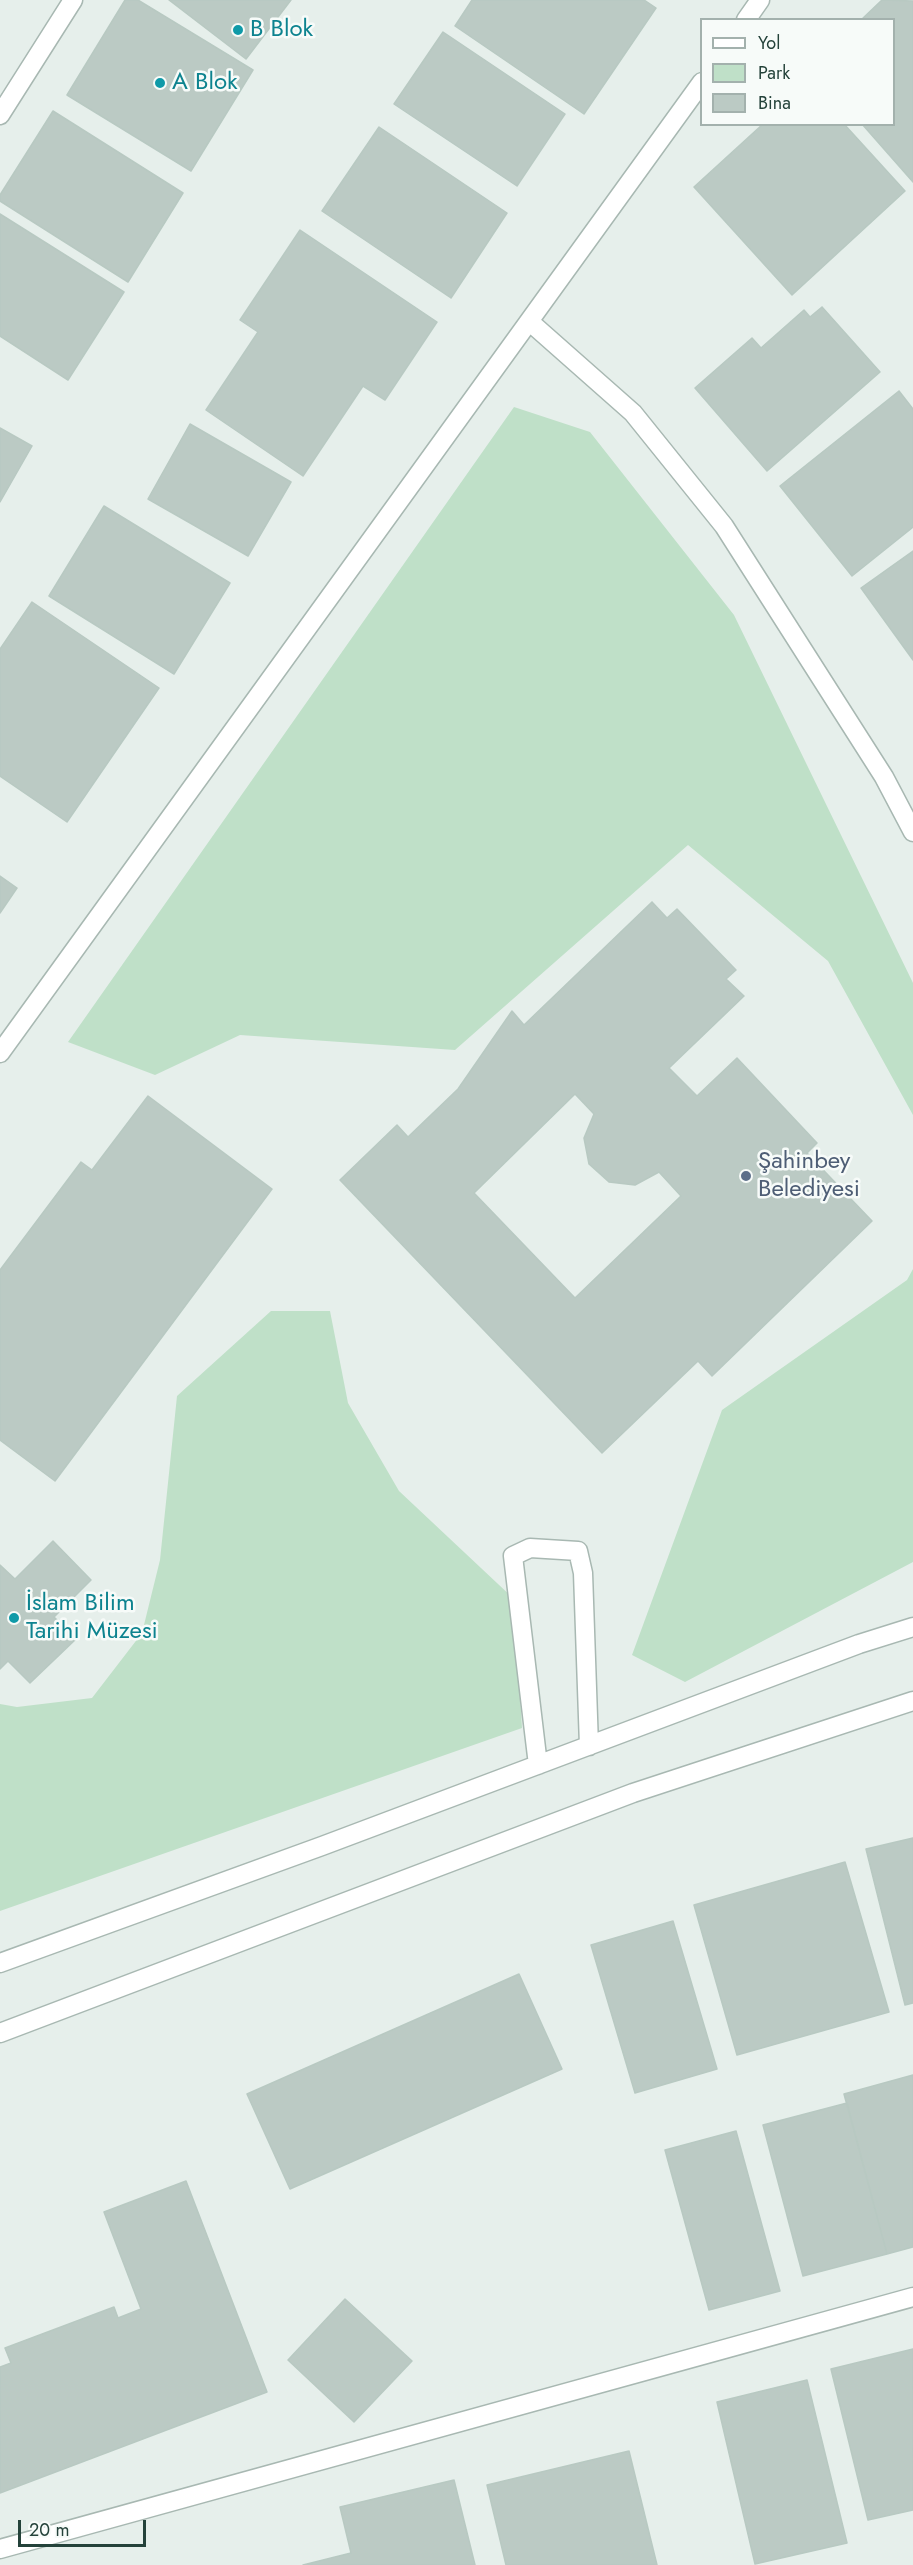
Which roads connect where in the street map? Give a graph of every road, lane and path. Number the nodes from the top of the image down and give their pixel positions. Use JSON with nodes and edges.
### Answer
{"nodes":[{"id":1,"x":73,"y":0,"type":"edge"},
{"id":2,"x":760,"y":0,"type":"edge"},
{"id":3,"x":747,"y":18,"type":"edge"},
{"id":4,"x":700,"y":85,"type":"edge"},
{"id":5,"x":0,"y":115,"type":"edge"},
{"id":6,"x":530,"y":322,"type":"junction"},
{"id":7,"x":913,"y":832,"type":"edge"},
{"id":8,"x":0,"y":1053,"type":"edge"},
{"id":9,"x":913,"y":1627,"type":"edge"},
{"id":10,"x":913,"y":1701,"type":"edge"},
{"id":11,"x":589,"y":1746,"type":"junction"},
{"id":12,"x":538,"y":1765,"type":"junction"},
{"id":13,"x":0,"y":1963,"type":"edge"},
{"id":14,"x":0,"y":2033,"type":"edge"},
{"id":15,"x":913,"y":2297,"type":"edge"},
{"id":16,"x":0,"y":2549,"type":"edge"}],
"edges":[{"from":1,"to":5,"type":"street"},
{"from":2,"to":3,"type":"street"},
{"from":4,"to":6,"type":"street"},
{"from":6,"to":7,"type":"street"},
{"from":6,"to":8,"type":"street"},
{"from":9,"to":11,"type":"street"},
{"from":10,"to":14,"type":"street"},
{"from":11,"to":12,"type":"street"},
{"from":11,"to":12,"type":"street"},
{"from":12,"to":13,"type":"street"},
{"from":15,"to":16,"type":"street"}]}
